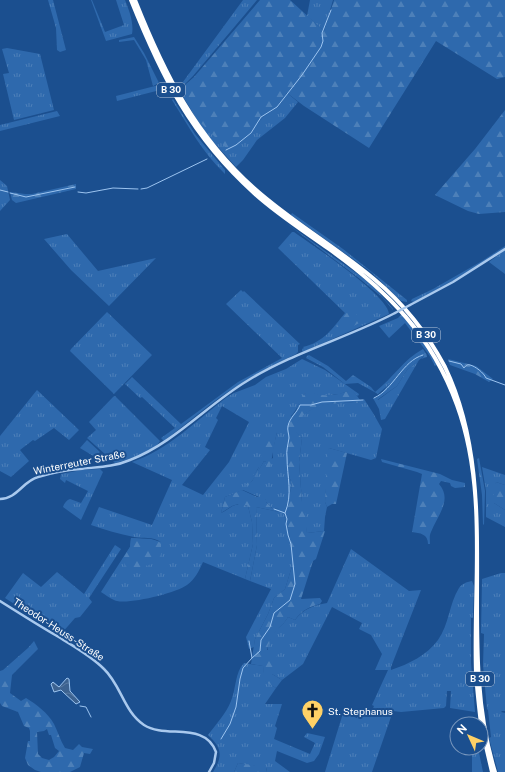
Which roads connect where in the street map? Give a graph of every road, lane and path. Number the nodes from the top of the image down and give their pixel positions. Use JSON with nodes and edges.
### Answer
{"nodes":[{"id":1,"x":131,"y":0,"type":"edge"},
{"id":2,"x":135,"y":0,"type":"edge"},
{"id":3,"x":230,"y":168,"type":"junction"},
{"id":4,"x":505,"y":249,"type":"edge"},
{"id":5,"x":0,"y":499,"type":"edge"},
{"id":6,"x":478,"y":584,"type":"junction"},
{"id":7,"x":0,"y":601,"type":"edge"},
{"id":8,"x":480,"y":716,"type":"edge"},
{"id":9,"x":488,"y":756,"type":"edge"},
{"id":10,"x":209,"y":772,"type":"edge"},
{"id":11,"x":492,"y":772,"type":"edge"},
{"id":12,"x":495,"y":772,"type":"edge"}],
"edges":[{"from":1,"to":3,"type":"highway","number":"B 30"},
{"from":2,"to":3,"type":"highway","number":"B 30"},
{"from":3,"to":6,"type":"highway","number":"B 30"},
{"from":4,"to":5,"type":"street","name":"Winterreuter Straße","bridge":true},
{"from":6,"to":8,"type":"highway","number":"B 30"},
{"from":6,"to":12,"type":"highway","number":"B 30"},
{"from":7,"to":10,"type":"street","name":"Theodor-Heuss-Straße"},
{"from":9,"to":11,"type":"highway","number":"B 30"}]}
